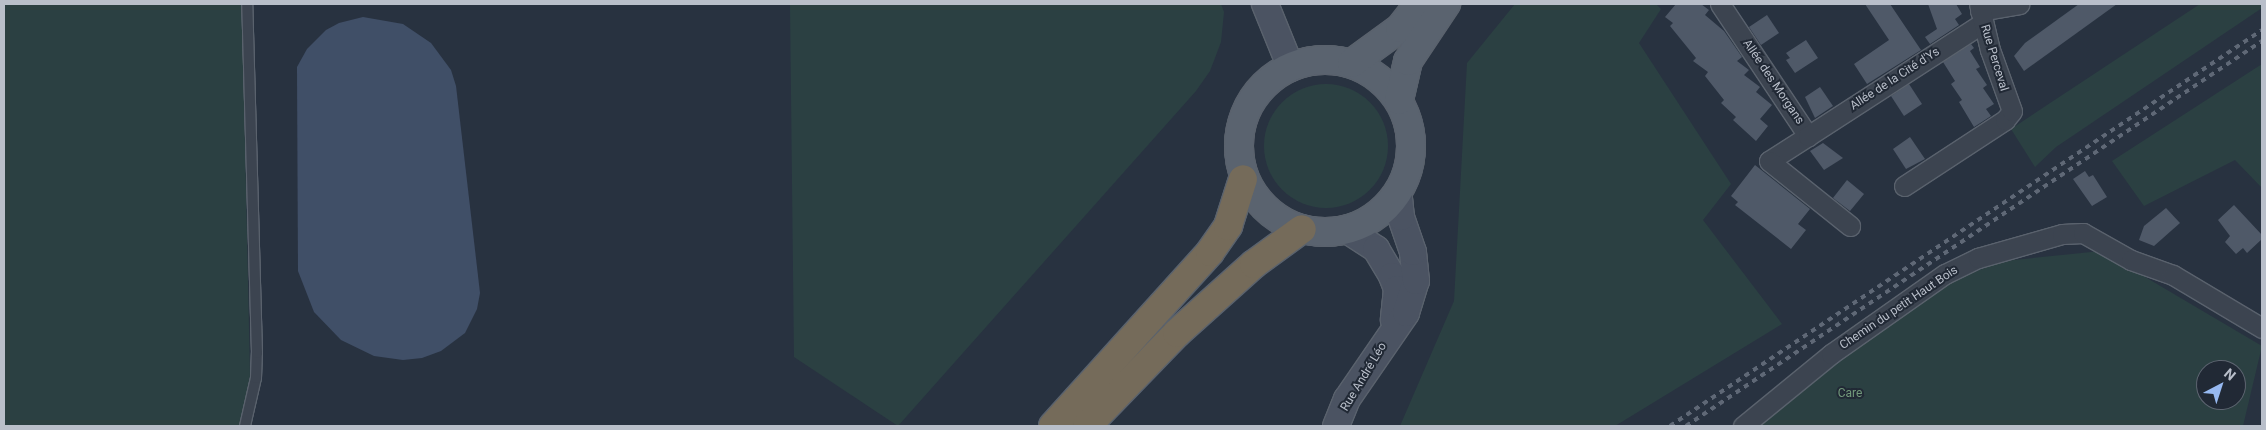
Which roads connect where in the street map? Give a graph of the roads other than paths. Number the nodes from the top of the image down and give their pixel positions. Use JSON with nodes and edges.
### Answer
{"nodes":[{"id":1,"x":246,"y":4,"type":"edge"},
{"id":2,"x":1265,"y":4,"type":"edge"},
{"id":3,"x":1419,"y":4,"type":"edge"},
{"id":4,"x":1446,"y":4,"type":"edge"},
{"id":5,"x":1720,"y":4,"type":"edge"},
{"id":6,"x":2019,"y":4,"type":"edge"},
{"id":7,"x":1981,"y":12,"type":"edge"},
{"id":8,"x":1352,"y":63,"type":"junction"},
{"id":9,"x":1291,"y":68,"type":"junction"},
{"id":10,"x":1400,"y":100,"type":"junction"},
{"id":11,"x":1808,"y":136,"type":"junction"},
{"id":12,"x":1243,"y":179,"type":"junction"},
{"id":13,"x":1904,"y":186,"type":"dead end"},
{"id":14,"x":1398,"y":190,"type":"junction"},
{"id":15,"x":1850,"y":226,"type":"dead end"},
{"id":16,"x":1302,"y":229,"type":"junction"},
{"id":17,"x":1347,"y":230,"type":"junction"},
{"id":18,"x":1394,"y":328,"type":"junction"},
{"id":19,"x":2262,"y":328,"type":"edge"},
{"id":20,"x":244,"y":426,"type":"edge"},
{"id":21,"x":1053,"y":426,"type":"edge"},
{"id":22,"x":1087,"y":426,"type":"edge"},
{"id":23,"x":1336,"y":426,"type":"edge"},
{"id":24,"x":1742,"y":426,"type":"edge"}],
"edges":[{"from":1,"to":20,"type":"lane"},
{"from":2,"to":9,"type":"street"},
{"from":3,"to":8,"type":"main road"},
{"from":4,"to":10,"type":"main road"},
{"from":5,"to":11,"type":"street","name":"Allée des Morgans"},
{"from":6,"to":7,"type":"street"},
{"from":7,"to":11,"type":"street","name":"Allée de la Cité d'Ys"},
{"from":7,"to":13,"type":"street","name":"Rue Perceval"},
{"from":8,"to":9,"type":"main road"},
{"from":8,"to":10,"type":"main road"},
{"from":9,"to":12,"type":"main road"},
{"from":10,"to":14,"type":"main road"},
{"from":11,"to":15,"type":"street","name":"Allée des Morgans"},
{"from":12,"to":16,"type":"main road"},
{"from":12,"to":21,"type":"highway"},
{"from":14,"to":17,"type":"main road"},
{"from":14,"to":18,"type":"street","name":"Rue André Léo"},
{"from":16,"to":17,"type":"main road"},
{"from":16,"to":22,"type":"highway"},
{"from":17,"to":18,"type":"street","name":"Rue André Léo"},
{"from":18,"to":23,"type":"street","name":"Rue André Léo"},
{"from":19,"to":24,"type":"street","name":"Chemin du petit Haut Bois"}]}
